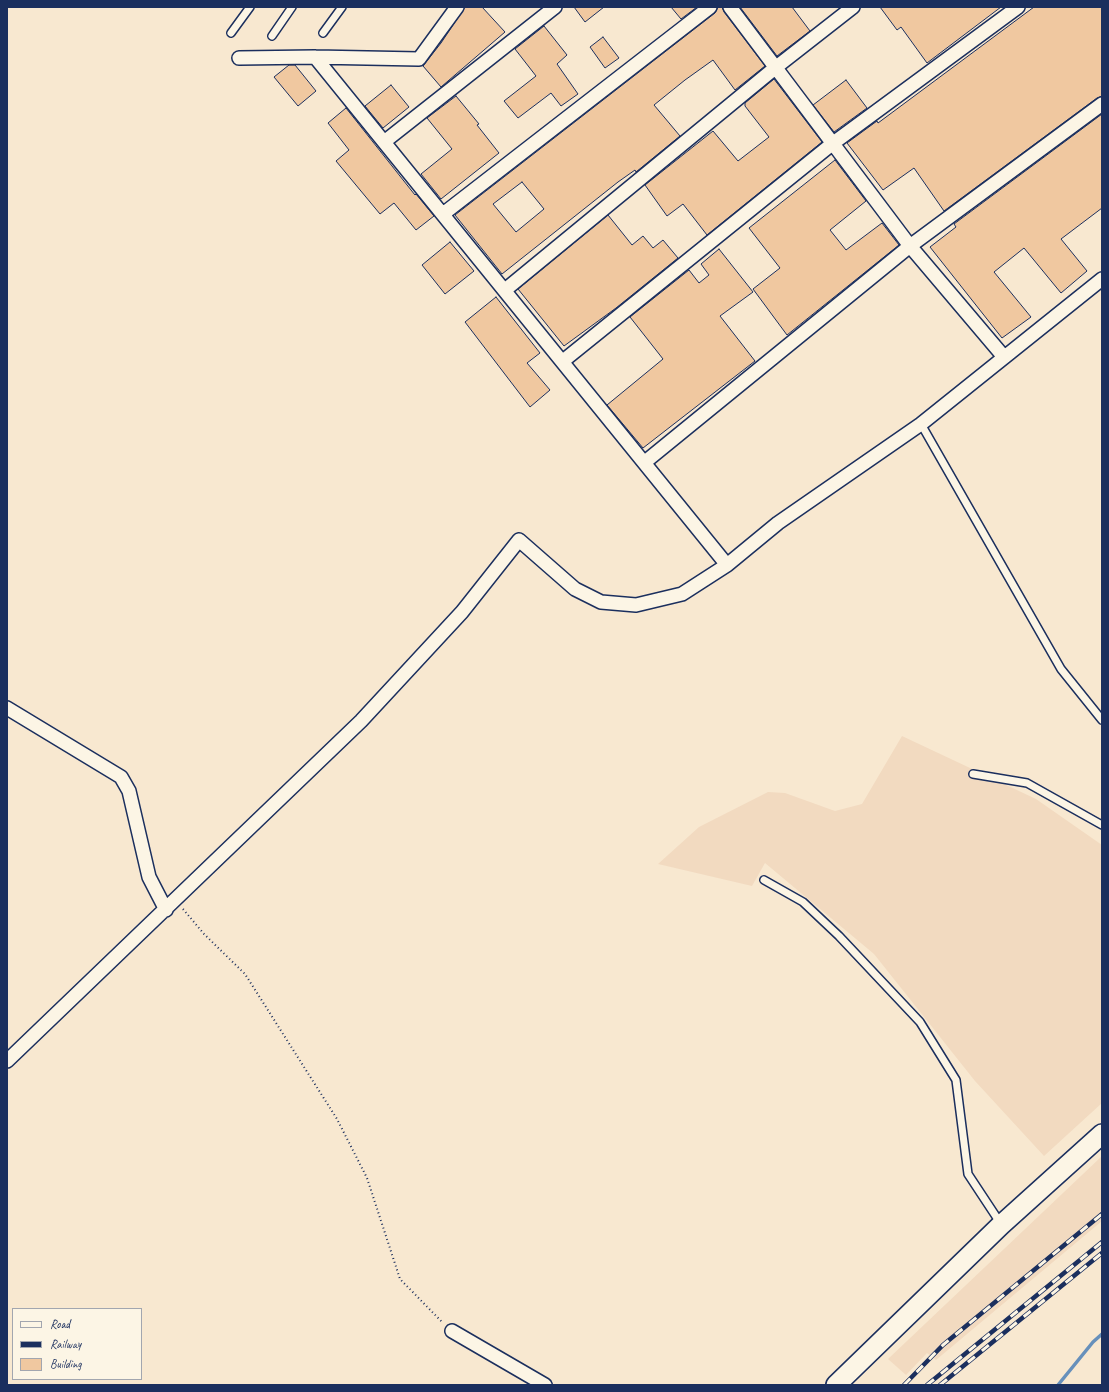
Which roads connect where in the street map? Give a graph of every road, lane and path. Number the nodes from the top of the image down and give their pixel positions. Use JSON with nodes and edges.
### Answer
{"nodes":[{"id":1,"x":250,"y":7,"type":"edge"},
{"id":2,"x":292,"y":7,"type":"edge"},
{"id":3,"x":342,"y":7,"type":"edge"},
{"id":4,"x":456,"y":7,"type":"edge"},
{"id":5,"x":555,"y":7,"type":"edge"},
{"id":6,"x":710,"y":7,"type":"edge"},
{"id":7,"x":730,"y":7,"type":"edge"},
{"id":8,"x":853,"y":7,"type":"edge"},
{"id":9,"x":1018,"y":7,"type":"edge"},
{"id":10,"x":231,"y":33,"type":"dead end"},
{"id":11,"x":323,"y":33,"type":"dead end"},
{"id":12,"x":272,"y":36,"type":"dead end"},
{"id":13,"x":315,"y":56,"type":"junction"},
{"id":14,"x":239,"y":58,"type":"dead end"},
{"id":15,"x":775,"y":68,"type":"junction"},
{"id":16,"x":1102,"y":104,"type":"edge"},
{"id":17,"x":384,"y":142,"type":"junction"},
{"id":18,"x":832,"y":144,"type":"junction"},
{"id":19,"x":443,"y":214,"type":"junction"},
{"id":20,"x":910,"y":246,"type":"junction"},
{"id":21,"x":1102,"y":279,"type":"edge"},
{"id":22,"x":505,"y":290,"type":"junction"},
{"id":23,"x":1004,"y":357,"type":"junction"},
{"id":24,"x":563,"y":361,"type":"junction"},
{"id":25,"x":921,"y":424,"type":"junction"},
{"id":26,"x":644,"y":462,"type":"junction"},
{"id":27,"x":727,"y":565,"type":"junction"},
{"id":28,"x":7,"y":708,"type":"edge"},
{"id":29,"x":1102,"y":720,"type":"edge"},
{"id":30,"x":974,"y":774,"type":"dead end"},
{"id":31,"x":1102,"y":825,"type":"edge"},
{"id":32,"x":764,"y":880,"type":"dead end"},
{"id":33,"x":176,"y":900,"type":"junction"},
{"id":34,"x":166,"y":910,"type":"junction"},
{"id":35,"x":7,"y":1061,"type":"edge"},
{"id":36,"x":1102,"y":1134,"type":"edge"},
{"id":37,"x":1001,"y":1225,"type":"junction"},
{"id":38,"x":452,"y":1331,"type":"joint"},
{"id":39,"x":545,"y":1385,"type":"edge"},
{"id":40,"x":836,"y":1385,"type":"edge"}],
"edges":[{"from":1,"to":10,"type":"lane"},
{"from":2,"to":12,"type":"lane"},
{"from":3,"to":11,"type":"lane"},
{"from":4,"to":13,"type":"street"},
{"from":5,"to":17,"type":"street"},
{"from":6,"to":19,"type":"street"},
{"from":7,"to":15,"type":"street"},
{"from":8,"to":15,"type":"street"},
{"from":9,"to":18,"type":"street"},
{"from":13,"to":14,"type":"street"},
{"from":13,"to":17,"type":"street"},
{"from":15,"to":18,"type":"street"},
{"from":15,"to":22,"type":"street"},
{"from":16,"to":20,"type":"street"},
{"from":17,"to":19,"type":"street"},
{"from":18,"to":20,"type":"street"},
{"from":18,"to":24,"type":"street"},
{"from":19,"to":22,"type":"street"},
{"from":20,"to":23,"type":"street"},
{"from":20,"to":26,"type":"street"},
{"from":21,"to":23,"type":"street"},
{"from":22,"to":24,"type":"street"},
{"from":23,"to":25,"type":"street"},
{"from":24,"to":26,"type":"street"},
{"from":25,"to":27,"type":"street"},
{"from":25,"to":29,"type":"lane"},
{"from":26,"to":27,"type":"street"},
{"from":27,"to":33,"type":"street"},
{"from":28,"to":34,"type":"street"},
{"from":30,"to":31,"type":"lane"},
{"from":32,"to":37,"type":"lane"},
{"from":33,"to":34,"type":"street"},
{"from":33,"to":38,"type":"path"},
{"from":34,"to":35,"type":"street"},
{"from":36,"to":37,"type":"main road"},
{"from":37,"to":40,"type":"main road"},
{"from":38,"to":39,"type":"street"}]}
